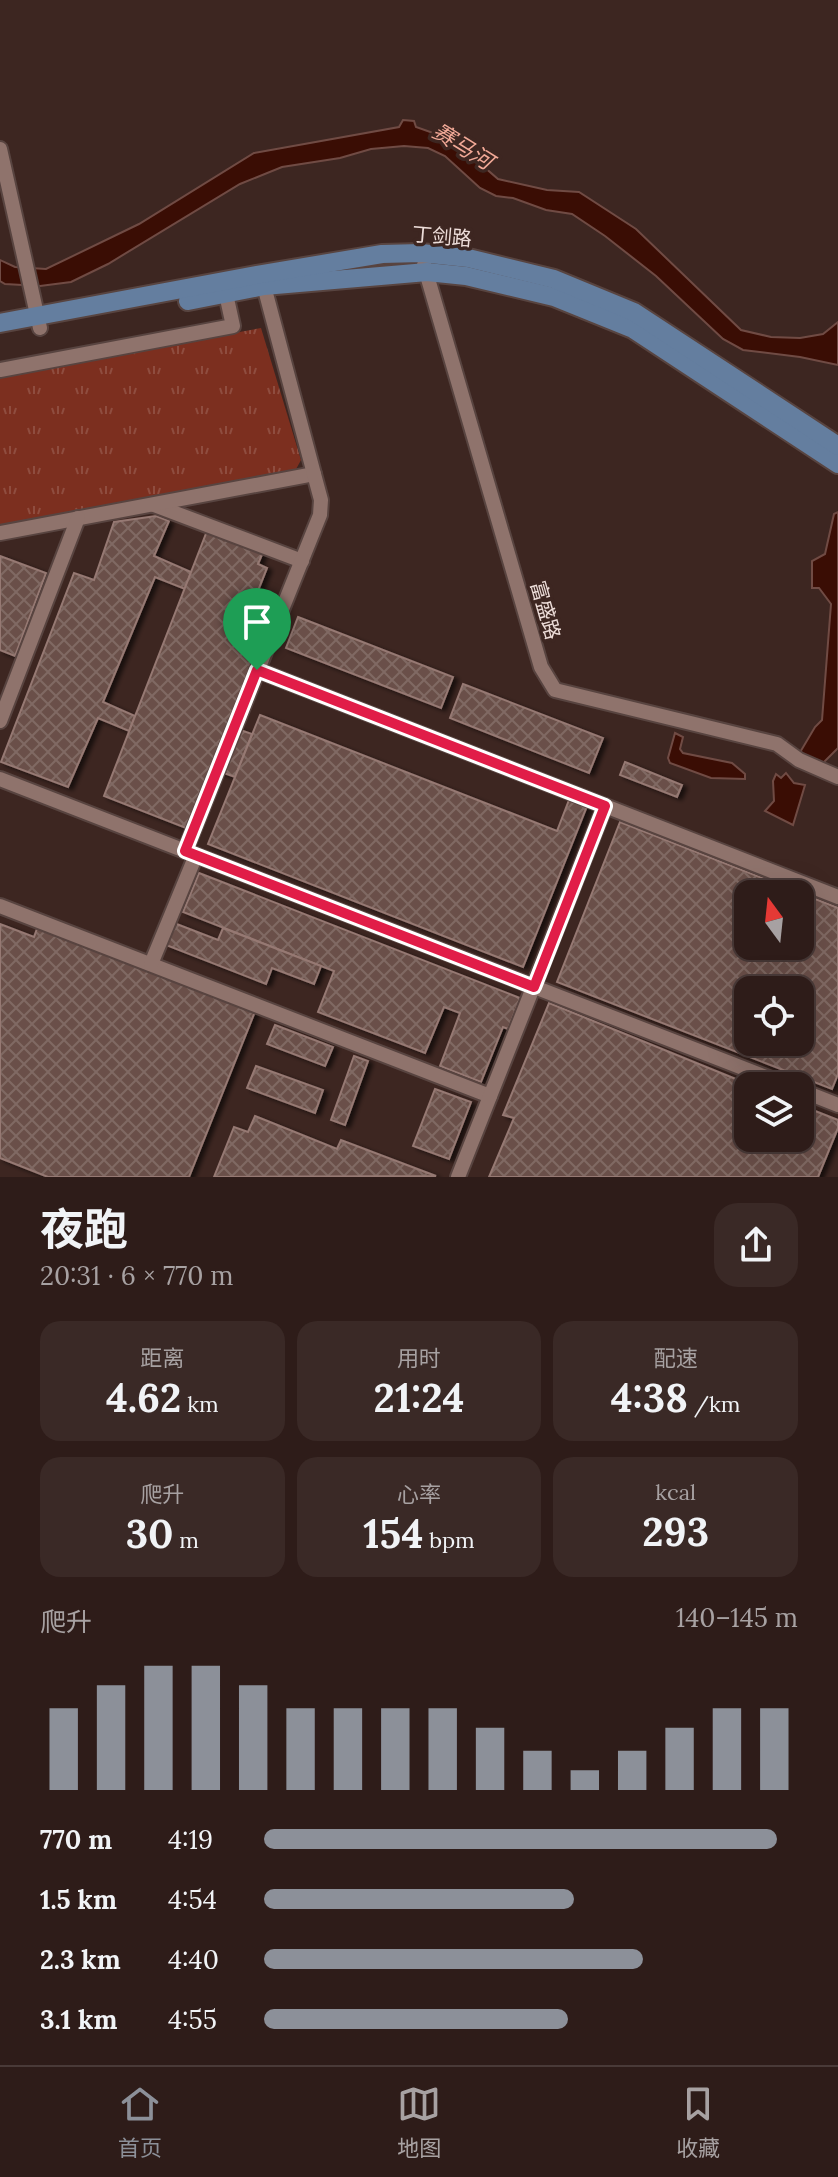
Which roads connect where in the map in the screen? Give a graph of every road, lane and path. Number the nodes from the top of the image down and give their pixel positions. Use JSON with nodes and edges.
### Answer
{"nodes":[{"id":1,"x":0,"y":149,"type":"edge"},
{"id":2,"x":421,"y":253,"type":"junction"},
{"id":3,"x":427,"y":272,"type":"junction"},
{"id":4,"x":264,"y":286,"type":"junction"},
{"id":5,"x":226,"y":294,"type":"junction"},
{"id":6,"x":37,"y":314,"type":"junction"},
{"id":7,"x":0,"y":323,"type":"edge"},
{"id":8,"x":0,"y":335,"type":"edge"},
{"id":9,"x":0,"y":370,"type":"edge"},
{"id":10,"x":838,"y":446,"type":"edge"},
{"id":11,"x":838,"y":464,"type":"edge"},
{"id":12,"x":314,"y":474,"type":"junction"},
{"id":13,"x":153,"y":504,"type":"junction"},
{"id":14,"x":78,"y":518,"type":"junction"},
{"id":15,"x":0,"y":533,"type":"edge"},
{"id":16,"x":302,"y":561,"type":"junction"},
{"id":17,"x":257,"y":670,"type":"junction"},
{"id":18,"x":1,"y":714,"type":"edge"},
{"id":19,"x":838,"y":777,"type":"edge"},
{"id":20,"x":0,"y":779,"type":"edge"},
{"id":21,"x":605,"y":806,"type":"junction"},
{"id":22,"x":190,"y":853,"type":"junction"},
{"id":23,"x":838,"y":897,"type":"edge"},
{"id":24,"x":0,"y":906,"type":"edge"},
{"id":25,"x":151,"y":964,"type":"junction"},
{"id":26,"x":534,"y":987,"type":"junction"},
{"id":27,"x":753,"y":1072,"type":"edge"},
{"id":28,"x":814,"y":1095,"type":"edge"},
{"id":29,"x":490,"y":1096,"type":"junction"},
{"id":30,"x":837,"y":1103,"type":"edge"},
{"id":31,"x":458,"y":1177,"type":"edge"}],
"edges":[{"from":1,"to":6,"type":"street"},
{"from":2,"to":3,"type":"street","name":"富盛路"},
{"from":2,"to":6,"type":"main road","name":"丁剑路"},
{"from":2,"to":10,"type":"main road","name":"丁剑路"},
{"from":3,"to":4,"type":"main road","name":"丁剑路"},
{"from":3,"to":11,"type":"main road","name":"丁剑路"},
{"from":3,"to":19,"type":"street","name":"富盛路"},
{"from":4,"to":5,"type":"main road","name":"丁剑路"},
{"from":4,"to":12,"type":"street"},
{"from":5,"to":6,"type":"main road","name":"丁剑路"},
{"from":5,"to":9,"type":"street"},
{"from":6,"to":7,"type":"main road","name":"丁剑路"},
{"from":6,"to":8,"type":"main road","name":"丁剑路"},
{"from":12,"to":13,"type":"street"},
{"from":12,"to":16,"type":"street"},
{"from":13,"to":14,"type":"street"},
{"from":13,"to":16,"type":"street"},
{"from":14,"to":15,"type":"street"},
{"from":14,"to":18,"type":"street"},
{"from":16,"to":17,"type":"street"},
{"from":17,"to":21,"type":"street"},
{"from":17,"to":22,"type":"street"},
{"from":20,"to":22,"type":"street"},
{"from":21,"to":23,"type":"street"},
{"from":21,"to":26,"type":"street"},
{"from":22,"to":25,"type":"street"},
{"from":22,"to":26,"type":"street"},
{"from":24,"to":25,"type":"street"},
{"from":25,"to":29,"type":"street"},
{"from":26,"to":27,"type":"street"},
{"from":26,"to":29,"type":"street"},
{"from":28,"to":30,"type":"street"},
{"from":29,"to":31,"type":"street"}]}
